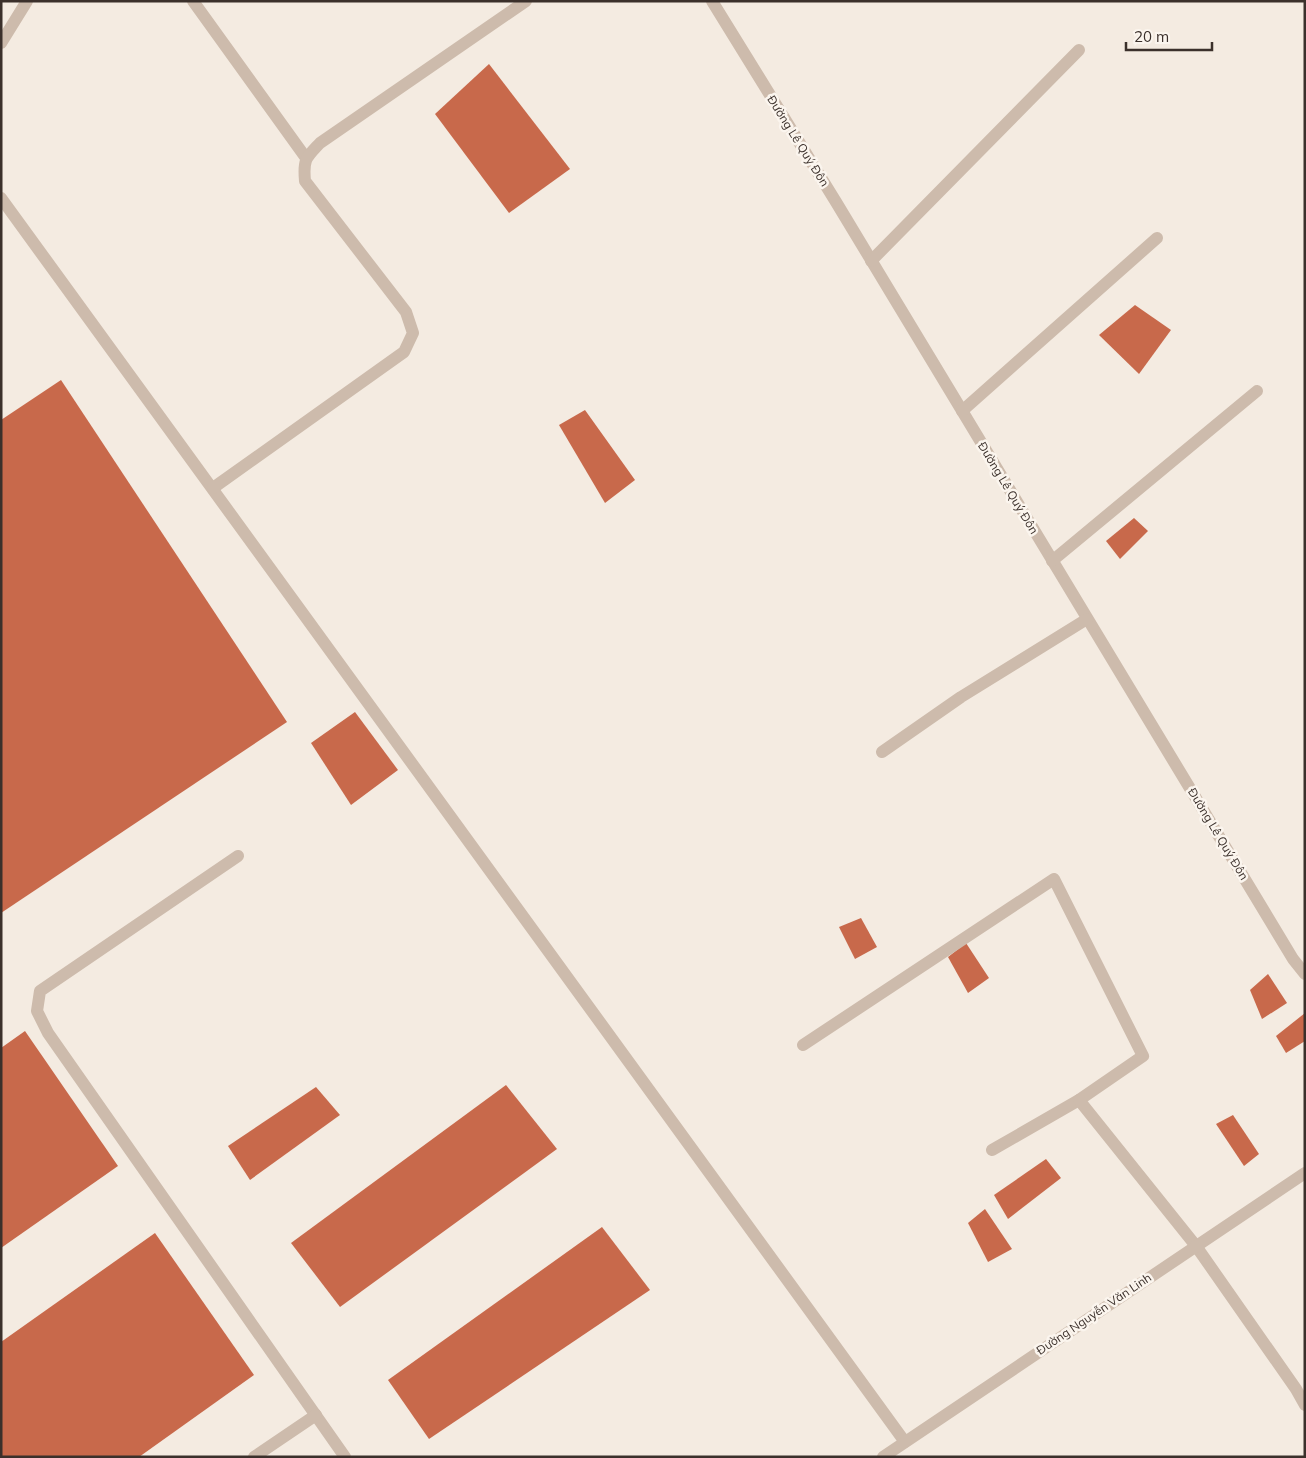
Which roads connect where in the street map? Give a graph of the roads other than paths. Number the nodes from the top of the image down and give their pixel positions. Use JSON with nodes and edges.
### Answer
{"nodes":[{"id":1,"x":27,"y":1,"type":"edge"},
{"id":2,"x":193,"y":1,"type":"edge"},
{"id":3,"x":526,"y":1,"type":"edge"},
{"id":4,"x":712,"y":1,"type":"edge"},
{"id":5,"x":1,"y":43,"type":"edge"},
{"id":6,"x":1079,"y":50,"type":"dead end"},
{"id":7,"x":306,"y":158,"type":"junction"},
{"id":8,"x":1,"y":198,"type":"edge"},
{"id":9,"x":1157,"y":238,"type":"dead end"},
{"id":10,"x":871,"y":261,"type":"junction"},
{"id":11,"x":1257,"y":391,"type":"dead end"},
{"id":12,"x":962,"y":411,"type":"junction"},
{"id":13,"x":213,"y":488,"type":"junction"},
{"id":14,"x":1052,"y":561,"type":"junction"},
{"id":15,"x":1087,"y":618,"type":"junction"},
{"id":16,"x":882,"y":752,"type":"dead end"},
{"id":17,"x":238,"y":856,"type":"dead end"},
{"id":18,"x":1305,"y":974,"type":"edge"},
{"id":19,"x":803,"y":1045,"type":"dead end"},
{"id":20,"x":1079,"y":1100,"type":"junction"},
{"id":21,"x":992,"y":1150,"type":"dead end"},
{"id":22,"x":1305,"y":1173,"type":"edge"},
{"id":23,"x":1196,"y":1246,"type":"junction"},
{"id":24,"x":1305,"y":1405,"type":"edge"},
{"id":25,"x":316,"y":1415,"type":"junction"},
{"id":26,"x":905,"y":1442,"type":"junction"},
{"id":27,"x":254,"y":1457,"type":"edge"},
{"id":28,"x":345,"y":1457,"type":"edge"},
{"id":29,"x":883,"y":1457,"type":"edge"}],
"edges":[{"from":1,"to":5,"type":"street"},
{"from":2,"to":7,"type":"street"},
{"from":3,"to":7,"type":"street"},
{"from":4,"to":10,"type":"street","name":"Đường Lê Quý Đôn"},
{"from":6,"to":10,"type":"street"},
{"from":7,"to":13,"type":"street"},
{"from":8,"to":13,"type":"street"},
{"from":9,"to":12,"type":"street"},
{"from":10,"to":12,"type":"street","name":"Đường Lê Quý Đôn"},
{"from":11,"to":14,"type":"street"},
{"from":12,"to":14,"type":"street","name":"Đường Lê Quý Đôn"},
{"from":13,"to":26,"type":"street"},
{"from":14,"to":15,"type":"street","name":"Đường Lê Quý Đôn"},
{"from":15,"to":16,"type":"street"},
{"from":15,"to":18,"type":"street","name":"Đường Lê Quý Đôn"},
{"from":17,"to":25,"type":"street"},
{"from":19,"to":20,"type":"street"},
{"from":20,"to":21,"type":"street"},
{"from":20,"to":23,"type":"street"},
{"from":22,"to":23,"type":"street","name":"Đường Nguyễn Văn Linh"},
{"from":23,"to":24,"type":"street"},
{"from":23,"to":26,"type":"street","name":"Đường Nguyễn Văn Linh"},
{"from":25,"to":27,"type":"street"},
{"from":25,"to":28,"type":"street"},
{"from":26,"to":29,"type":"street","name":"Đường Nguyễn Văn Linh"}]}
